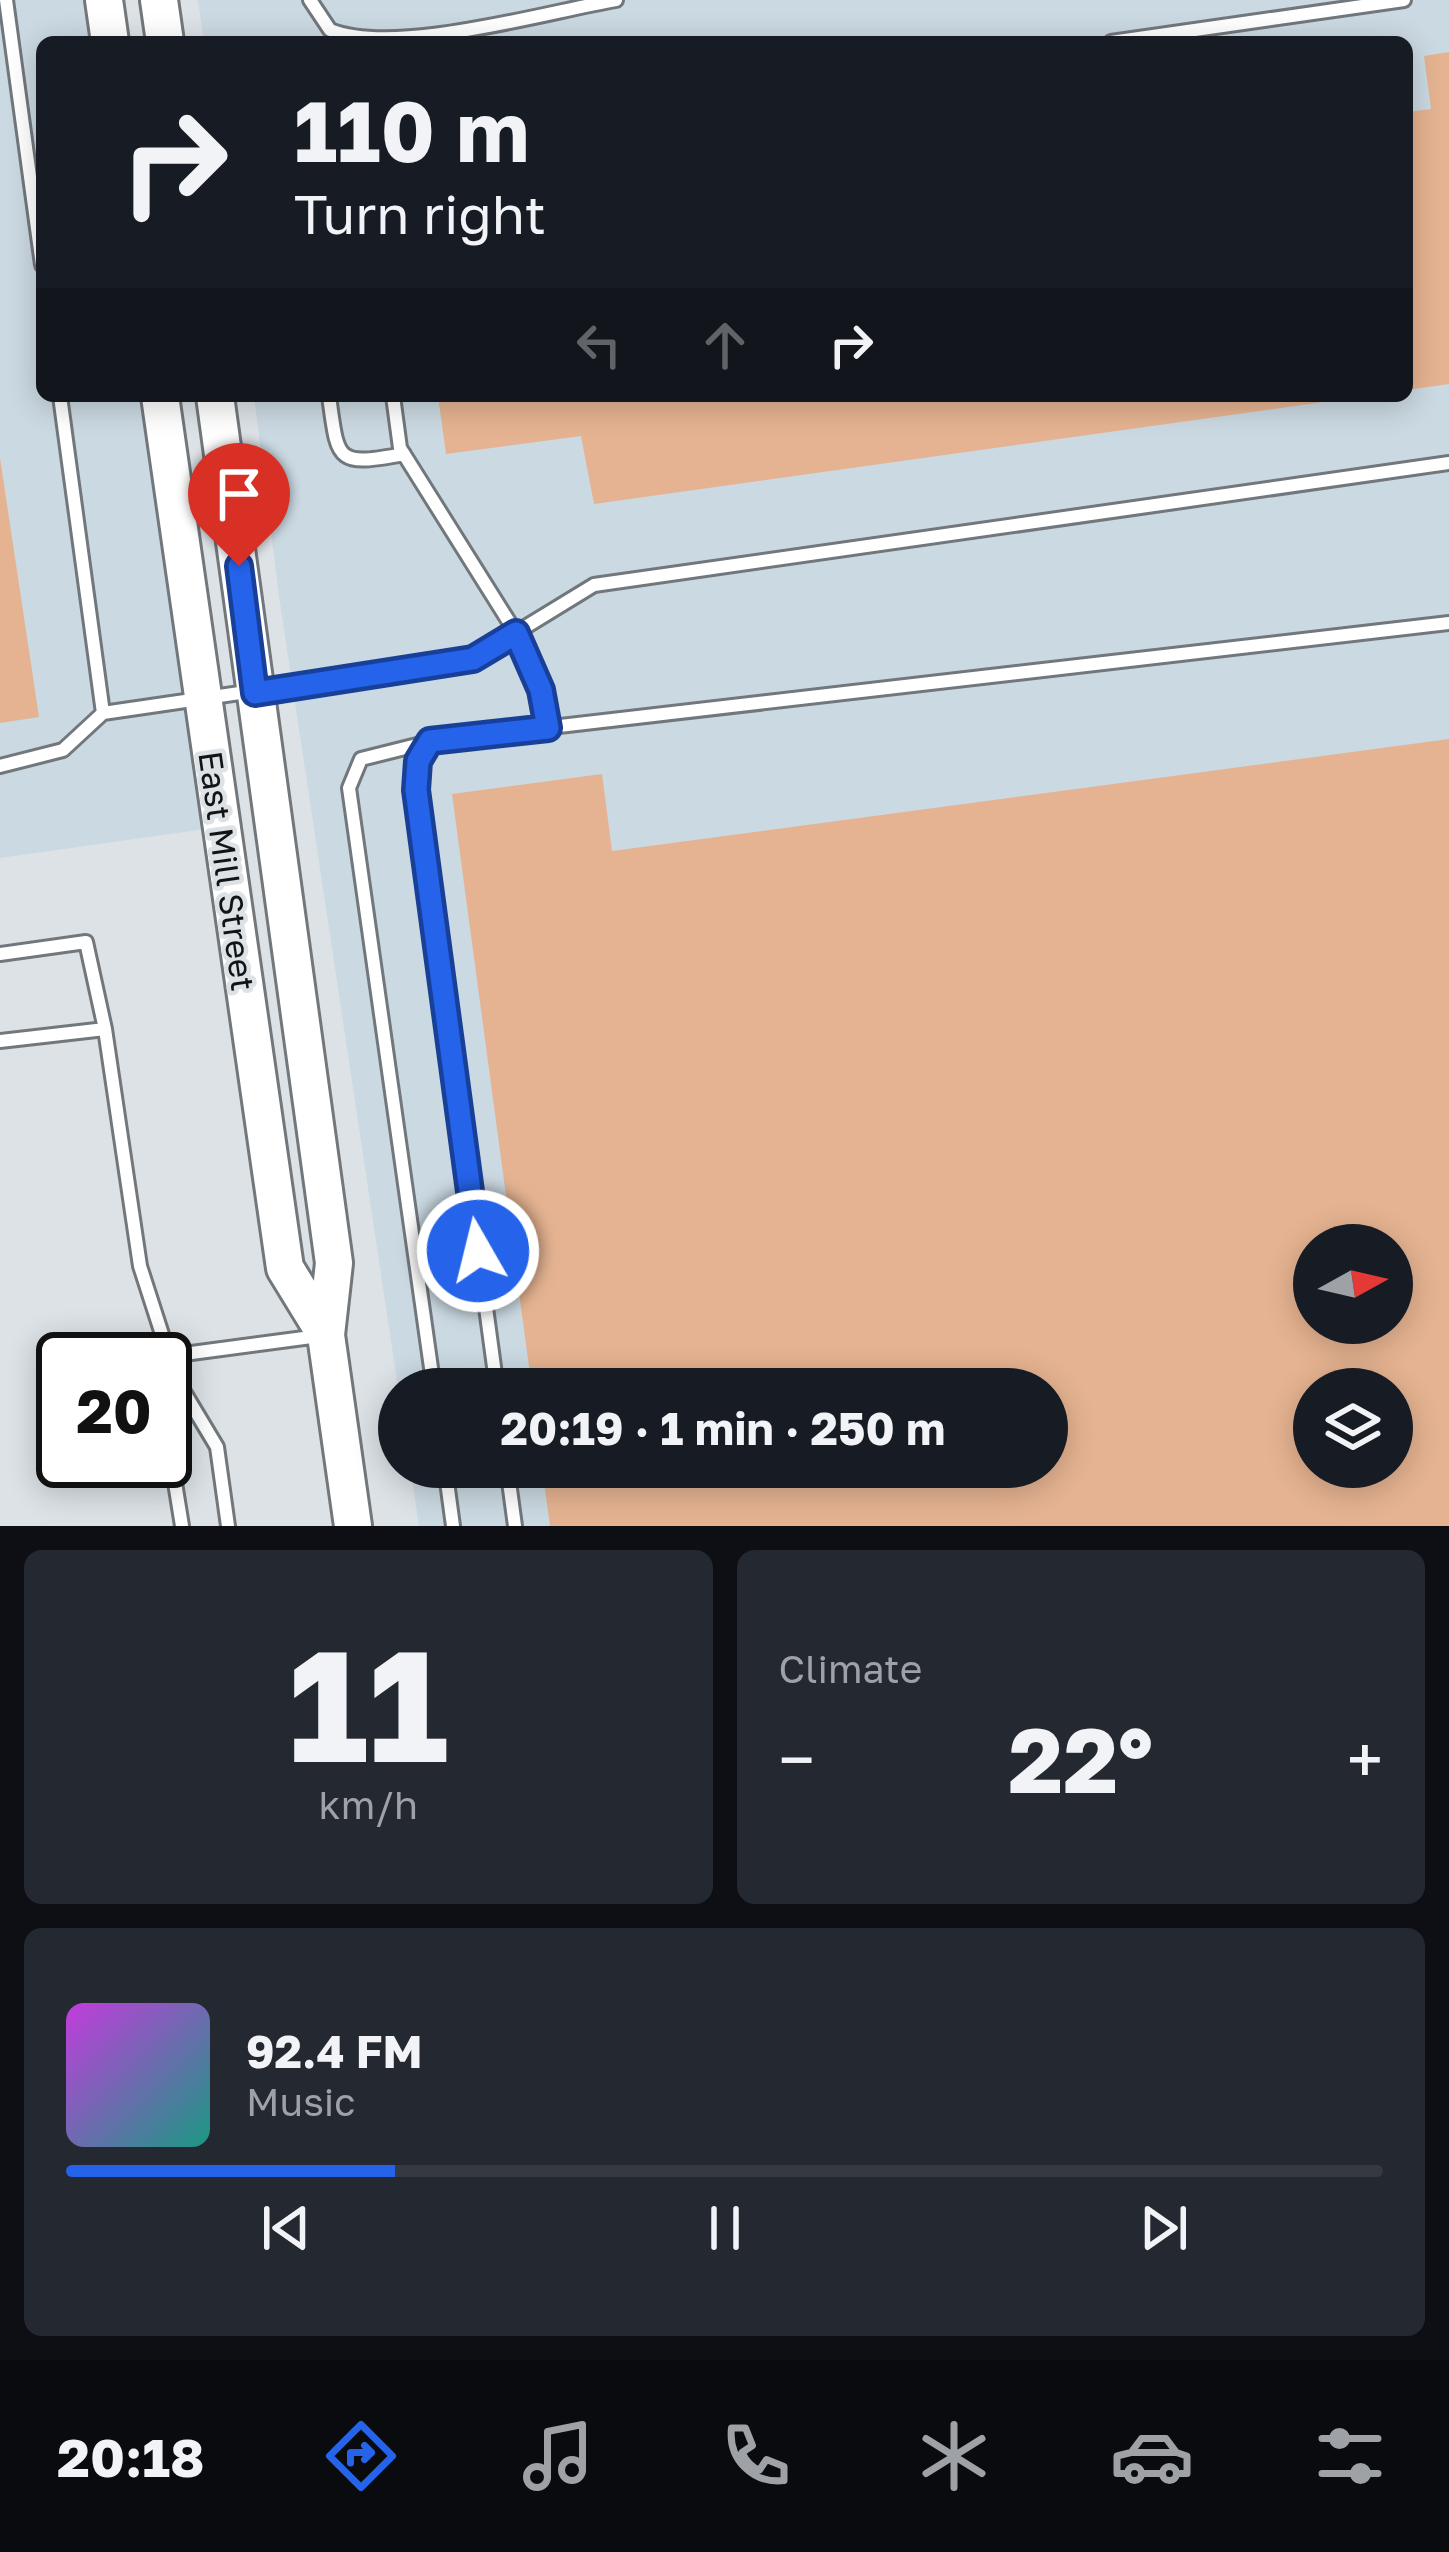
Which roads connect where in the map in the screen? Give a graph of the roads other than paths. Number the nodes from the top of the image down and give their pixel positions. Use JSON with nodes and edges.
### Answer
{"nodes":[{"id":1,"x":6,"y":0,"type":"edge"},
{"id":2,"x":104,"y":0,"type":"edge"},
{"id":3,"x":159,"y":0,"type":"edge"},
{"id":4,"x":310,"y":0,"type":"edge"},
{"id":5,"x":616,"y":0,"type":"edge"},
{"id":6,"x":1403,"y":0,"type":"edge"},
{"id":7,"x":109,"y":36,"type":"edge"},
{"id":8,"x":164,"y":36,"type":"edge"},
{"id":9,"x":352,"y":36,"type":"edge"},
{"id":10,"x":412,"y":36,"type":"edge"},
{"id":11,"x":1153,"y":36,"type":"edge"},
{"id":12,"x":36,"y":221,"type":"edge"},
{"id":13,"x":61,"y":402,"type":"edge"},
{"id":14,"x":161,"y":402,"type":"edge"},
{"id":15,"x":216,"y":402,"type":"edge"},
{"id":16,"x":330,"y":402,"type":"edge"},
{"id":17,"x":395,"y":402,"type":"edge"},
{"id":18,"x":404,"y":454,"type":"junction"},
{"id":19,"x":1449,"y":463,"type":"edge"},
{"id":20,"x":1449,"y":623,"type":"edge"},
{"id":21,"x":516,"y":633,"type":"junction"},
{"id":22,"x":255,"y":693,"type":"junction"},
{"id":23,"x":202,"y":699,"type":"junction"},
{"id":24,"x":103,"y":713,"type":"junction"},
{"id":25,"x":548,"y":728,"type":"junction"},
{"id":26,"x":430,"y":741,"type":"junction"},
{"id":27,"x":0,"y":766,"type":"edge"},
{"id":28,"x":0,"y":955,"type":"edge"},
{"id":29,"x":105,"y":1029,"type":"junction"},
{"id":30,"x":0,"y":1041,"type":"edge"},
{"id":31,"x":162,"y":1332,"type":"edge"},
{"id":32,"x":326,"y":1335,"type":"junction"},
{"id":33,"x":192,"y":1352,"type":"edge"},
{"id":34,"x":431,"y":1368,"type":"edge"},
{"id":35,"x":494,"y":1368,"type":"edge"},
{"id":36,"x":192,"y":1405,"type":"edge"},
{"id":37,"x":176,"y":1488,"type":"edge"},
{"id":38,"x":448,"y":1488,"type":"edge"},
{"id":39,"x":510,"y":1488,"type":"edge"},
{"id":40,"x":182,"y":1526,"type":"edge"},
{"id":41,"x":228,"y":1526,"type":"edge"},
{"id":42,"x":353,"y":1526,"type":"edge"},
{"id":43,"x":453,"y":1526,"type":"edge"},
{"id":44,"x":515,"y":1526,"type":"edge"}],
"edges":[{"from":1,"to":12,"type":"lane"},
{"from":2,"to":7,"type":"main road"},
{"from":3,"to":8,"type":"main road"},
{"from":4,"to":9,"type":"lane"},
{"from":5,"to":10,"type":"lane"},
{"from":6,"to":11,"type":"lane"},
{"from":13,"to":24,"type":"lane"},
{"from":14,"to":23,"type":"main road","name":"East Mill Street"},
{"from":15,"to":22,"type":"main road","name":"East Mill Street"},
{"from":16,"to":18,"type":"lane"},
{"from":17,"to":18,"type":"lane"},
{"from":18,"to":21,"type":"lane"},
{"from":19,"to":21,"type":"lane"},
{"from":20,"to":25,"type":"lane"},
{"from":21,"to":22,"type":"lane"},
{"from":21,"to":25,"type":"lane"},
{"from":22,"to":23,"type":"lane"},
{"from":22,"to":32,"type":"main road","name":"East Mill Street"},
{"from":23,"to":24,"type":"lane"},
{"from":23,"to":32,"type":"main road","name":"East Mill Street"},
{"from":24,"to":27,"type":"lane"},
{"from":25,"to":26,"type":"lane"},
{"from":26,"to":34,"type":"lane"},
{"from":26,"to":35,"type":"lane"},
{"from":28,"to":29,"type":"lane"},
{"from":29,"to":30,"type":"lane"},
{"from":29,"to":31,"type":"lane"},
{"from":32,"to":33,"type":"lane"},
{"from":32,"to":42,"type":"main road","name":"East Mill Street"},
{"from":36,"to":41,"type":"lane"},
{"from":37,"to":40,"type":"lane"},
{"from":38,"to":43,"type":"lane"},
{"from":39,"to":44,"type":"lane"}]}
